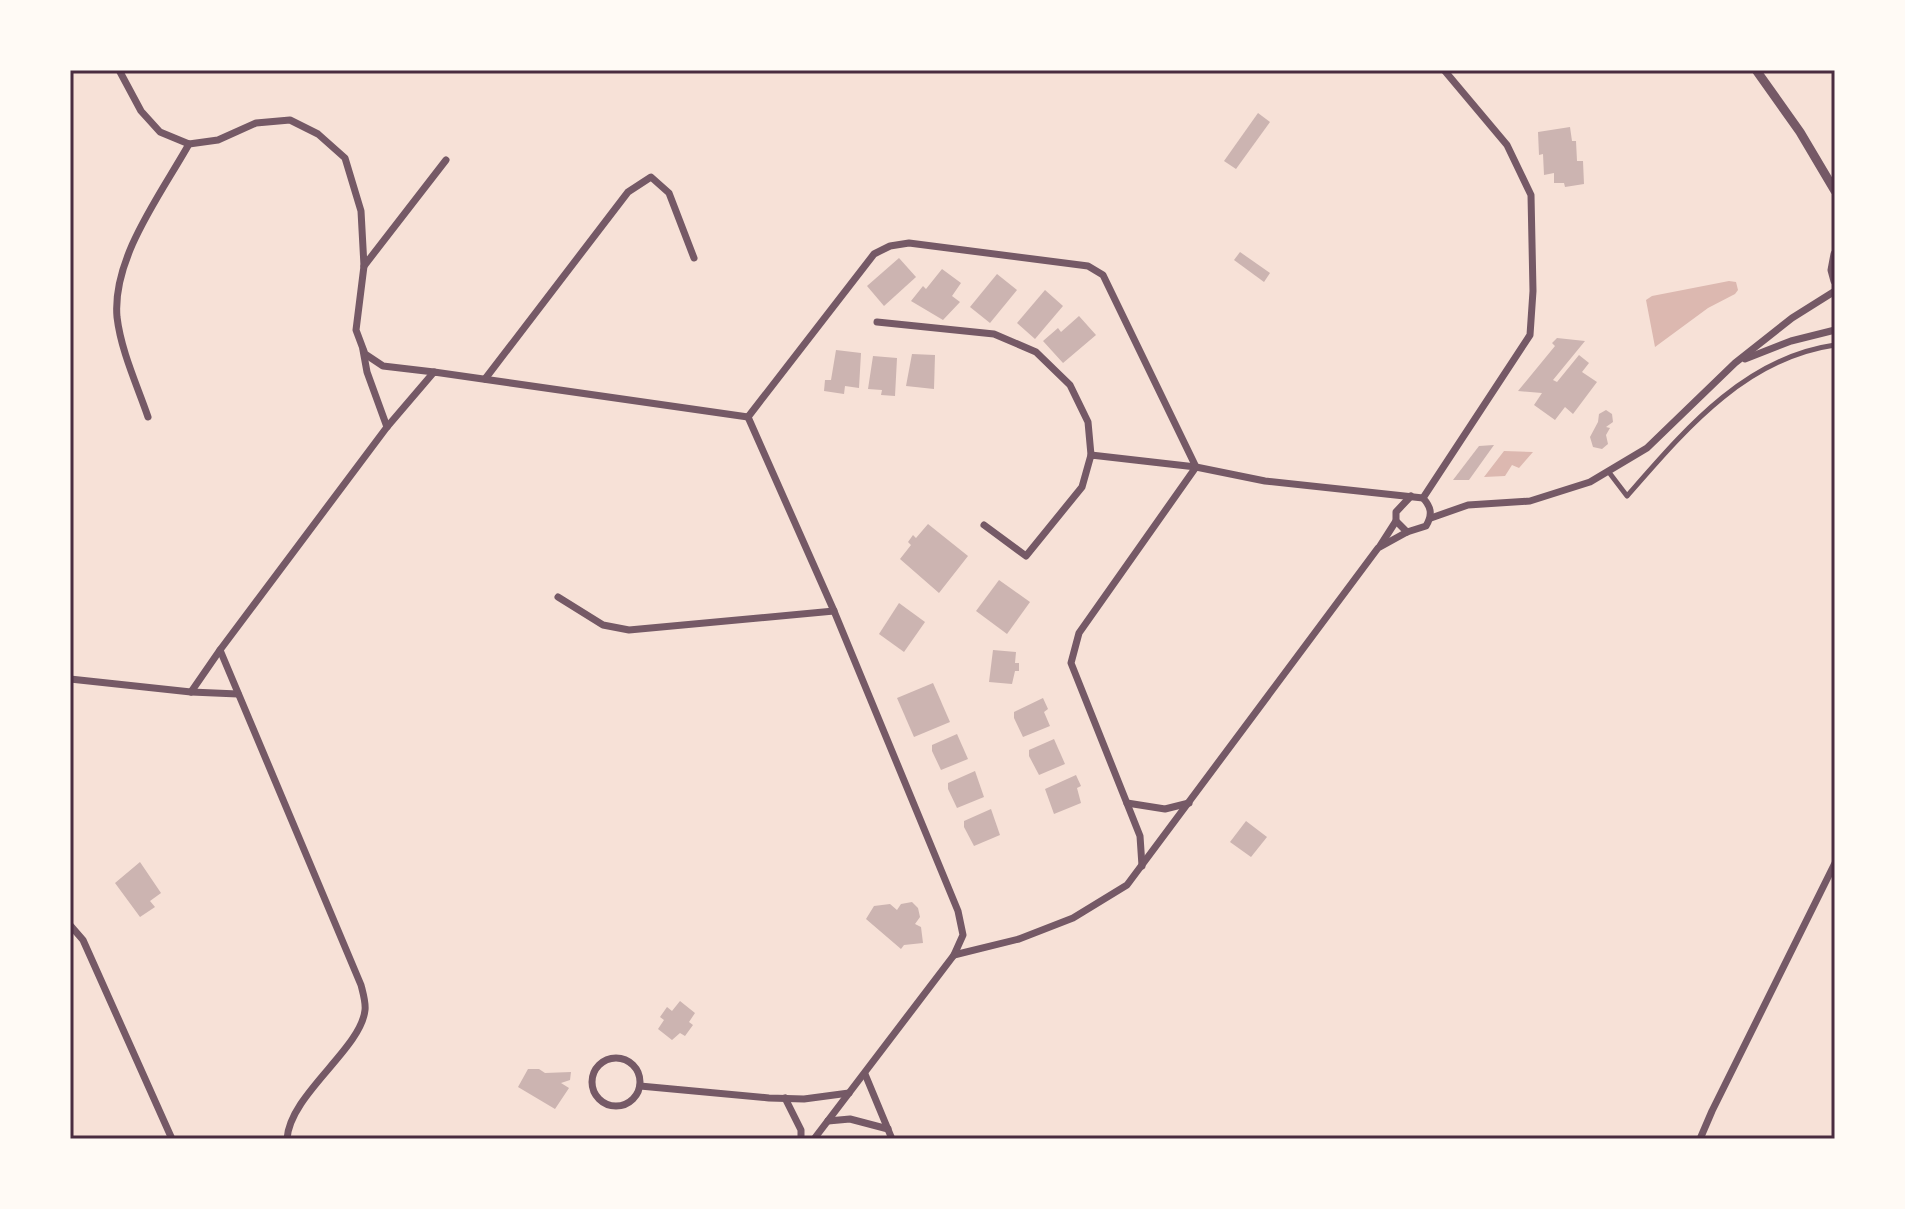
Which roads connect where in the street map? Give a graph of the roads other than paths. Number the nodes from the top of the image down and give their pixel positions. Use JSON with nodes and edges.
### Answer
{"nodes":[{"id":1,"x":119,"y":70,"type":"edge"},
{"id":2,"x":1444,"y":70,"type":"edge"},
{"id":3,"x":1756,"y":70,"type":"edge"},
{"id":4,"x":189,"y":144,"type":"junction"},
{"id":5,"x":446,"y":160,"type":"dead end"},
{"id":6,"x":1835,"y":191,"type":"edge"},
{"id":7,"x":1835,"y":254,"type":"edge"},
{"id":8,"x":694,"y":258,"type":"dead end"},
{"id":9,"x":364,"y":266,"type":"junction"},
{"id":10,"x":1835,"y":281,"type":"edge"},
{"id":11,"x":1835,"y":291,"type":"edge"},
{"id":12,"x":877,"y":322,"type":"dead end"},
{"id":13,"x":1835,"y":330,"type":"edge"},
{"id":14,"x":361,"y":344,"type":"junction"},
{"id":15,"x":1835,"y":345,"type":"edge"},
{"id":16,"x":1735,"y":363,"type":"junction"},
{"id":17,"x":434,"y":372,"type":"junction"},
{"id":18,"x":485,"y":379,"type":"junction"},
{"id":19,"x":148,"y":417,"type":"dead end"},
{"id":20,"x":748,"y":417,"type":"junction"},
{"id":21,"x":387,"y":427,"type":"junction"},
{"id":22,"x":1091,"y":455,"type":"junction"},
{"id":23,"x":1196,"y":467,"type":"junction"},
{"id":24,"x":1608,"y":471,"type":"junction"},
{"id":25,"x":1411,"y":496,"type":"junction"},
{"id":26,"x":1423,"y":498,"type":"junction"},
{"id":27,"x":1431,"y":518,"type":"junction"},
{"id":28,"x":1396,"y":521,"type":"junction"},
{"id":29,"x":984,"y":525,"type":"dead end"},
{"id":30,"x":1407,"y":532,"type":"junction"},
{"id":31,"x":1378,"y":548,"type":"junction"},
{"id":32,"x":558,"y":597,"type":"dead end"},
{"id":33,"x":834,"y":611,"type":"junction"},
{"id":34,"x":220,"y":650,"type":"junction"},
{"id":35,"x":70,"y":679,"type":"edge"},
{"id":36,"x":191,"y":692,"type":"junction"},
{"id":37,"x":238,"y":694,"type":"junction"},
{"id":38,"x":1127,"y":803,"type":"junction"},
{"id":39,"x":1189,"y":803,"type":"junction"},
{"id":40,"x":1835,"y":863,"type":"edge"},
{"id":41,"x":1142,"y":866,"type":"junction"},
{"id":42,"x":70,"y":925,"type":"edge"},
{"id":43,"x":954,"y":955,"type":"junction"},
{"id":44,"x":865,"y":1074,"type":"junction"},
{"id":45,"x":640,"y":1086,"type":"junction"},
{"id":46,"x":849,"y":1093,"type":"junction"},
{"id":47,"x":785,"y":1098,"type":"junction"},
{"id":48,"x":828,"y":1121,"type":"junction"},
{"id":49,"x":888,"y":1129,"type":"junction"},
{"id":50,"x":172,"y":1139,"type":"edge"},
{"id":51,"x":287,"y":1139,"type":"edge"},
{"id":52,"x":801,"y":1139,"type":"edge"},
{"id":53,"x":814,"y":1139,"type":"edge"},
{"id":54,"x":892,"y":1139,"type":"edge"},
{"id":55,"x":1700,"y":1139,"type":"edge"}],
"edges":[{"from":1,"to":4,"type":"street"},
{"from":2,"to":26,"type":"street"},
{"from":3,"to":6,"type":"street"},
{"from":4,"to":9,"type":"street"},
{"from":4,"to":19,"type":"street"},
{"from":5,"to":9,"type":"street"},
{"from":7,"to":10,"type":"street"},
{"from":8,"to":18,"type":"street"},
{"from":9,"to":14,"type":"street"},
{"from":11,"to":16,"type":"street"},
{"from":12,"to":22,"type":"street"},
{"from":13,"to":16,"type":"street"},
{"from":14,"to":17,"type":"street"},
{"from":14,"to":21,"type":"street"},
{"from":15,"to":24,"type":"street"},
{"from":16,"to":24,"type":"street"},
{"from":17,"to":18,"type":"street"},
{"from":17,"to":21,"type":"street"},
{"from":18,"to":20,"type":"street"},
{"from":20,"to":23,"type":"street"},
{"from":20,"to":33,"type":"street"},
{"from":21,"to":34,"type":"street"},
{"from":22,"to":23,"type":"street"},
{"from":22,"to":29,"type":"street"},
{"from":23,"to":25,"type":"street"},
{"from":23,"to":38,"type":"street"},
{"from":24,"to":27,"type":"street"},
{"from":25,"to":26,"type":"street"},
{"from":25,"to":28,"type":"street"},
{"from":26,"to":27,"type":"street"},
{"from":27,"to":30,"type":"street"},
{"from":28,"to":30,"type":"street"},
{"from":28,"to":31,"type":"street"},
{"from":30,"to":31,"type":"street"},
{"from":31,"to":39,"type":"street"},
{"from":32,"to":33,"type":"street"},
{"from":33,"to":43,"type":"street"},
{"from":34,"to":36,"type":"street"},
{"from":34,"to":37,"type":"street"},
{"from":35,"to":36,"type":"street"},
{"from":36,"to":37,"type":"street"},
{"from":37,"to":51,"type":"street"},
{"from":38,"to":39,"type":"street"},
{"from":38,"to":41,"type":"street"},
{"from":39,"to":41,"type":"street"},
{"from":40,"to":55,"type":"street"},
{"from":41,"to":43,"type":"street"},
{"from":42,"to":50,"type":"street"},
{"from":43,"to":44,"type":"street"},
{"from":44,"to":46,"type":"street"},
{"from":44,"to":49,"type":"street"},
{"from":45,"to":45,"type":"street"},
{"from":45,"to":47,"type":"street"},
{"from":46,"to":47,"type":"street"},
{"from":46,"to":48,"type":"street"},
{"from":47,"to":52,"type":"street"},
{"from":48,"to":49,"type":"street"},
{"from":48,"to":53,"type":"street"},
{"from":49,"to":54,"type":"street"}]}
